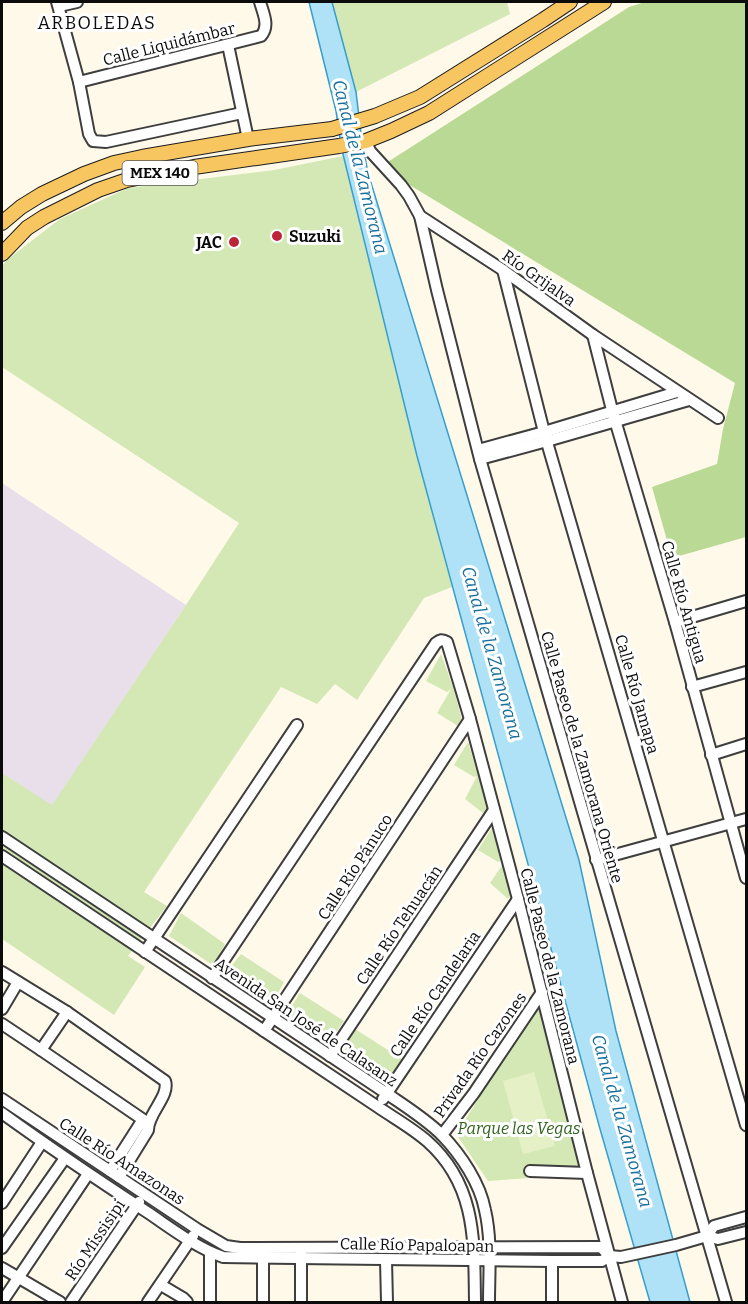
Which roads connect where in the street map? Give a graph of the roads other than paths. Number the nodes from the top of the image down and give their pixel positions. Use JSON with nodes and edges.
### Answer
{"nodes":[{"id":1,"x":77,"y":2,"type":"edge"},
{"id":2,"x":260,"y":2,"type":"edge"},
{"id":3,"x":570,"y":2,"type":"edge"},
{"id":4,"x":604,"y":2,"type":"edge"},
{"id":5,"x":58,"y":4,"type":"edge"},
{"id":6,"x":228,"y":45,"type":"junction"},
{"id":7,"x":79,"y":82,"type":"junction"},
{"id":8,"x":242,"y":113,"type":"junction"},
{"id":9,"x":248,"y":140,"type":"junction"},
{"id":10,"x":365,"y":141,"type":"junction"},
{"id":11,"x":420,"y":216,"type":"junction"},
{"id":12,"x":2,"y":224,"type":"edge"},
{"id":13,"x":2,"y":254,"type":"edge"},
{"id":14,"x":503,"y":270,"type":"junction"},
{"id":15,"x":593,"y":335,"type":"junction"},
{"id":16,"x":677,"y":392,"type":"junction"},
{"id":17,"x":689,"y":400,"type":"junction"},
{"id":18,"x":614,"y":416,"type":"junction"},
{"id":19,"x":718,"y":418,"type":"dead end"},
{"id":20,"x":546,"y":436,"type":"junction"},
{"id":21,"x":479,"y":454,"type":"junction"},
{"id":22,"x":747,"y":601,"type":"edge"},
{"id":23,"x":675,"y":622,"type":"junction"},
{"id":24,"x":747,"y":672,"type":"edge"},
{"id":25,"x":692,"y":687,"type":"junction"},
{"id":26,"x":470,"y":719,"type":"junction"},
{"id":27,"x":297,"y":725,"type":"dead end"},
{"id":28,"x":747,"y":744,"type":"edge"},
{"id":29,"x":711,"y":754,"type":"junction"},
{"id":30,"x":494,"y":810,"type":"junction"},
{"id":31,"x":747,"y":819,"type":"edge"},
{"id":32,"x":730,"y":823,"type":"junction"},
{"id":33,"x":2,"y":837,"type":"edge"},
{"id":34,"x":665,"y":842,"type":"junction"},
{"id":35,"x":2,"y":856,"type":"edge"},
{"id":36,"x":35,"y":860,"type":"junction"},
{"id":37,"x":596,"y":860,"type":"junction"},
{"id":38,"x":26,"y":873,"type":"junction"},
{"id":39,"x":747,"y":878,"type":"edge"},
{"id":40,"x":518,"y":899,"type":"junction"},
{"id":41,"x":154,"y":939,"type":"junction"},
{"id":42,"x":145,"y":952,"type":"junction"},
{"id":43,"x":2,"y":972,"type":"edge"},
{"id":44,"x":212,"y":978,"type":"junction"},
{"id":45,"x":18,"y":982,"type":"junction"},
{"id":46,"x":542,"y":992,"type":"junction"},
{"id":47,"x":2,"y":1009,"type":"edge"},
{"id":48,"x":67,"y":1012,"type":"junction"},
{"id":49,"x":273,"y":1018,"type":"junction"},
{"id":50,"x":2,"y":1024,"type":"edge"},
{"id":51,"x":264,"y":1031,"type":"junction"},
{"id":52,"x":42,"y":1050,"type":"junction"},
{"id":53,"x":330,"y":1056,"type":"junction"},
{"id":54,"x":386,"y":1093,"type":"junction"},
{"id":55,"x":2,"y":1099,"type":"edge"},
{"id":56,"x":378,"y":1107,"type":"junction"},
{"id":57,"x":2,"y":1113,"type":"edge"},
{"id":58,"x":34,"y":1121,"type":"junction"},
{"id":59,"x":148,"y":1123,"type":"junction"},
{"id":60,"x":747,"y":1125,"type":"edge"},
{"id":61,"x":28,"y":1132,"type":"junction"},
{"id":62,"x":442,"y":1136,"type":"junction"},
{"id":63,"x":42,"y":1142,"type":"junction"},
{"id":64,"x":65,"y":1158,"type":"junction"},
{"id":65,"x":530,"y":1171,"type":"dead end"},
{"id":66,"x":587,"y":1173,"type":"junction"},
{"id":67,"x":88,"y":1174,"type":"junction"},
{"id":68,"x":114,"y":1174,"type":"junction"},
{"id":69,"x":144,"y":1194,"type":"junction"},
{"id":70,"x":2,"y":1203,"type":"edge"},
{"id":71,"x":136,"y":1206,"type":"junction"},
{"id":72,"x":747,"y":1217,"type":"edge"},
{"id":73,"x":197,"y":1229,"type":"junction"},
{"id":74,"x":747,"y":1232,"type":"edge"},
{"id":75,"x":706,"y":1236,"type":"junction"},
{"id":76,"x":191,"y":1241,"type":"junction"},
{"id":77,"x":474,"y":1247,"type":"junction"},
{"id":78,"x":489,"y":1247,"type":"junction"},
{"id":79,"x":2,"y":1248,"type":"edge"},
{"id":80,"x":224,"y":1251,"type":"junction"},
{"id":81,"x":210,"y":1253,"type":"junction"},
{"id":82,"x":263,"y":1253,"type":"junction"},
{"id":83,"x":301,"y":1253,"type":"junction"},
{"id":84,"x":609,"y":1256,"type":"junction"},
{"id":85,"x":386,"y":1260,"type":"junction"},
{"id":86,"x":475,"y":1261,"type":"junction"},
{"id":87,"x":489,"y":1261,"type":"junction"},
{"id":88,"x":552,"y":1261,"type":"junction"},
{"id":89,"x":2,"y":1268,"type":"edge"},
{"id":90,"x":18,"y":1278,"type":"junction"},
{"id":91,"x":160,"y":1286,"type":"junction"},
{"id":92,"x":2,"y":1302,"type":"edge"},
{"id":93,"x":60,"y":1302,"type":"edge"},
{"id":94,"x":71,"y":1302,"type":"edge"},
{"id":95,"x":149,"y":1302,"type":"edge"},
{"id":96,"x":187,"y":1302,"type":"edge"},
{"id":97,"x":210,"y":1302,"type":"edge"},
{"id":98,"x":263,"y":1302,"type":"edge"},
{"id":99,"x":301,"y":1302,"type":"edge"},
{"id":100,"x":387,"y":1302,"type":"edge"},
{"id":101,"x":475,"y":1302,"type":"edge"},
{"id":102,"x":489,"y":1302,"type":"edge"},
{"id":103,"x":552,"y":1302,"type":"edge"},
{"id":104,"x":622,"y":1302,"type":"edge"},
{"id":105,"x":726,"y":1302,"type":"edge"}],
"edges":[{"from":1,"to":5,"type":"street"},
{"from":2,"to":6,"type":"street","name":"Calle Liquidámbar"},
{"from":3,"to":9,"type":"main road","number":"MEX 140"},
{"from":4,"to":10,"type":"main road","number":"MEX 140"},
{"from":5,"to":7,"type":"street"},
{"from":6,"to":7,"type":"street","name":"Calle Liquidámbar"},
{"from":6,"to":8,"type":"street"},
{"from":7,"to":8,"type":"street"},
{"from":8,"to":9,"type":"street"},
{"from":9,"to":12,"type":"main road","number":"MEX 140"},
{"from":10,"to":11,"type":"street","name":"Río Grijalva"},
{"from":10,"to":13,"type":"main road","number":"MEX 140"},
{"from":11,"to":14,"type":"street","name":"Río Grijalva"},
{"from":11,"to":21,"type":"street","name":"Calle Paseo de la Zamorana Oriente"},
{"from":14,"to":15,"type":"street","name":"Río Grijalva"},
{"from":14,"to":20,"type":"street","name":"Calle Río Jamapa"},
{"from":15,"to":16,"type":"street","name":"Río Grijalva"},
{"from":15,"to":18,"type":"street","name":"Calle Río Antigua"},
{"from":16,"to":17,"type":"street","name":"Río Grijalva"},
{"from":16,"to":18,"type":"street"},
{"from":17,"to":18,"type":"street"},
{"from":17,"to":19,"type":"street","name":"Río Grijalva"},
{"from":18,"to":20,"type":"street"},
{"from":18,"to":23,"type":"street","name":"Calle Río Antigua"},
{"from":20,"to":21,"type":"street"},
{"from":20,"to":34,"type":"street","name":"Calle Río Jamapa"},
{"from":21,"to":37,"type":"street","name":"Calle Paseo de la Zamorana Oriente"},
{"from":22,"to":23,"type":"street"},
{"from":23,"to":25,"type":"street","name":"Calle Río Antigua"},
{"from":24,"to":25,"type":"street"},
{"from":25,"to":29,"type":"street","name":"Calle Río Antigua"},
{"from":26,"to":30,"type":"street","name":"Calle Paseo de la Zamorana"},
{"from":26,"to":44,"type":"street","name":"Calle Paseo de la Zamorana"},
{"from":26,"to":49,"type":"street","name":"Calle Río Pánuco"},
{"from":27,"to":41,"type":"street"},
{"from":28,"to":29,"type":"street"},
{"from":29,"to":32,"type":"street","name":"Calle Río Antigua"},
{"from":30,"to":40,"type":"street","name":"Calle Paseo de la Zamorana"},
{"from":30,"to":53,"type":"street","name":"Calle Río Tehuacán"},
{"from":31,"to":32,"type":"street"},
{"from":32,"to":34,"type":"street"},
{"from":32,"to":39,"type":"street","name":"Calle Río Antigua"},
{"from":33,"to":36,"type":"street","name":"Avenida San José de Calasanz"},
{"from":34,"to":37,"type":"street"},
{"from":34,"to":60,"type":"street","name":"Calle Río Jamapa"},
{"from":35,"to":38,"type":"street","name":"Avenida San José de Calasanz"},
{"from":36,"to":38,"type":"street"},
{"from":36,"to":41,"type":"street","name":"Avenida San José de Calasanz"},
{"from":37,"to":75,"type":"street","name":"Calle Paseo de la Zamorana Oriente"},
{"from":38,"to":42,"type":"street","name":"Avenida San José de Calasanz"},
{"from":40,"to":46,"type":"street","name":"Calle Paseo de la Zamorana"},
{"from":40,"to":54,"type":"street","name":"Calle Río Candelaria"},
{"from":41,"to":42,"type":"street"},
{"from":41,"to":44,"type":"street","name":"Avenida San José de Calasanz"},
{"from":42,"to":51,"type":"street","name":"Avenida San José de Calasanz"},
{"from":43,"to":45,"type":"street"},
{"from":44,"to":49,"type":"street","name":"Avenida San José de Calasanz"},
{"from":45,"to":47,"type":"street"},
{"from":45,"to":48,"type":"street"},
{"from":46,"to":62,"type":"street","name":"Privada Río Cazones"},
{"from":46,"to":66,"type":"street","name":"Calle Paseo de la Zamorana"},
{"from":48,"to":52,"type":"street"},
{"from":48,"to":59,"type":"street"},
{"from":49,"to":51,"type":"street","name":"Calle Río Pánuco"},
{"from":49,"to":53,"type":"street","name":"Avenida San José de Calasanz"},
{"from":50,"to":52,"type":"street"},
{"from":51,"to":56,"type":"street","name":"Avenida San José de Calasanz"},
{"from":52,"to":59,"type":"street"},
{"from":53,"to":54,"type":"street","name":"Avenida San José de Calasanz"},
{"from":54,"to":56,"type":"street","name":"Calle Río Candelaria"},
{"from":54,"to":62,"type":"street","name":"Avenida San José de Calasanz"},
{"from":55,"to":58,"type":"street","name":"Calle Río Amazonas"},
{"from":56,"to":77,"type":"street","name":"Avenida San José de Calasanz"},
{"from":57,"to":61,"type":"street","name":"Calle Río Amazonas"},
{"from":58,"to":61,"type":"street"},
{"from":58,"to":68,"type":"street","name":"Calle Río Amazonas"},
{"from":59,"to":68,"type":"street"},
{"from":61,"to":63,"type":"street","name":"Calle Río Amazonas"},
{"from":62,"to":78,"type":"street","name":"Avenida San José de Calasanz"},
{"from":63,"to":64,"type":"street","name":"Calle Río Amazonas"},
{"from":63,"to":70,"type":"street"},
{"from":64,"to":67,"type":"street","name":"Calle Río Amazonas"},
{"from":64,"to":79,"type":"street"},
{"from":65,"to":66,"type":"street"},
{"from":66,"to":84,"type":"street","name":"Calle Paseo de la Zamorana"},
{"from":67,"to":71,"type":"street","name":"Calle Río Amazonas"},
{"from":67,"to":90,"type":"street"},
{"from":68,"to":69,"type":"street","name":"Calle Río Amazonas"},
{"from":69,"to":71,"type":"street","name":"Río Missisipi"},
{"from":69,"to":73,"type":"street","name":"Calle Río Amazonas"},
{"from":71,"to":76,"type":"street","name":"Calle Río Amazonas"},
{"from":71,"to":94,"type":"street","name":"Río Missisipi"},
{"from":72,"to":75,"type":"street","name":"Calle Río Papaloapan"},
{"from":73,"to":76,"type":"street"},
{"from":73,"to":80,"type":"street","name":"Calle Río Amazonas"},
{"from":74,"to":75,"type":"street","name":"Calle Río Papaloapan"},
{"from":75,"to":84,"type":"street","name":"Calle Río Papaloapan"},
{"from":75,"to":105,"type":"street","name":"Calle Paseo de la Zamorana Oriente"},
{"from":76,"to":81,"type":"street","name":"Calle Río Amazonas"},
{"from":76,"to":91,"type":"street"},
{"from":77,"to":78,"type":"street","name":"Calle Río Papaloapan"},
{"from":77,"to":83,"type":"street","name":"Calle Río Papaloapan"},
{"from":77,"to":86,"type":"street","name":"Avenida San José de Calasanz"},
{"from":78,"to":84,"type":"street","name":"Calle Río Papaloapan"},
{"from":78,"to":87,"type":"street","name":"Avenida San José de Calasanz"},
{"from":80,"to":81,"type":"street","name":"Calle Río Amazonas"},
{"from":80,"to":82,"type":"street","name":"Calle Río Papaloapan"},
{"from":81,"to":97,"type":"street"},
{"from":82,"to":83,"type":"street","name":"Calle Río Papaloapan"},
{"from":82,"to":98,"type":"street"},
{"from":83,"to":85,"type":"street","name":"Calle Río Papaloapan"},
{"from":83,"to":99,"type":"street"},
{"from":84,"to":88,"type":"street","name":"Calle Río Papaloapan"},
{"from":84,"to":104,"type":"street","name":"Calle Paseo de la Zamorana"},
{"from":85,"to":86,"type":"street","name":"Calle Río Papaloapan"},
{"from":85,"to":100,"type":"street"},
{"from":86,"to":87,"type":"street","name":"Calle Río Papaloapan"},
{"from":86,"to":101,"type":"street","name":"Avenida San José de Calasanz"},
{"from":87,"to":88,"type":"street","name":"Calle Río Papaloapan"},
{"from":87,"to":102,"type":"street","name":"Avenida San José de Calasanz"},
{"from":88,"to":103,"type":"street"},
{"from":89,"to":90,"type":"street"},
{"from":90,"to":92,"type":"street"},
{"from":90,"to":93,"type":"street"},
{"from":91,"to":95,"type":"street"},
{"from":91,"to":96,"type":"street"}]}
